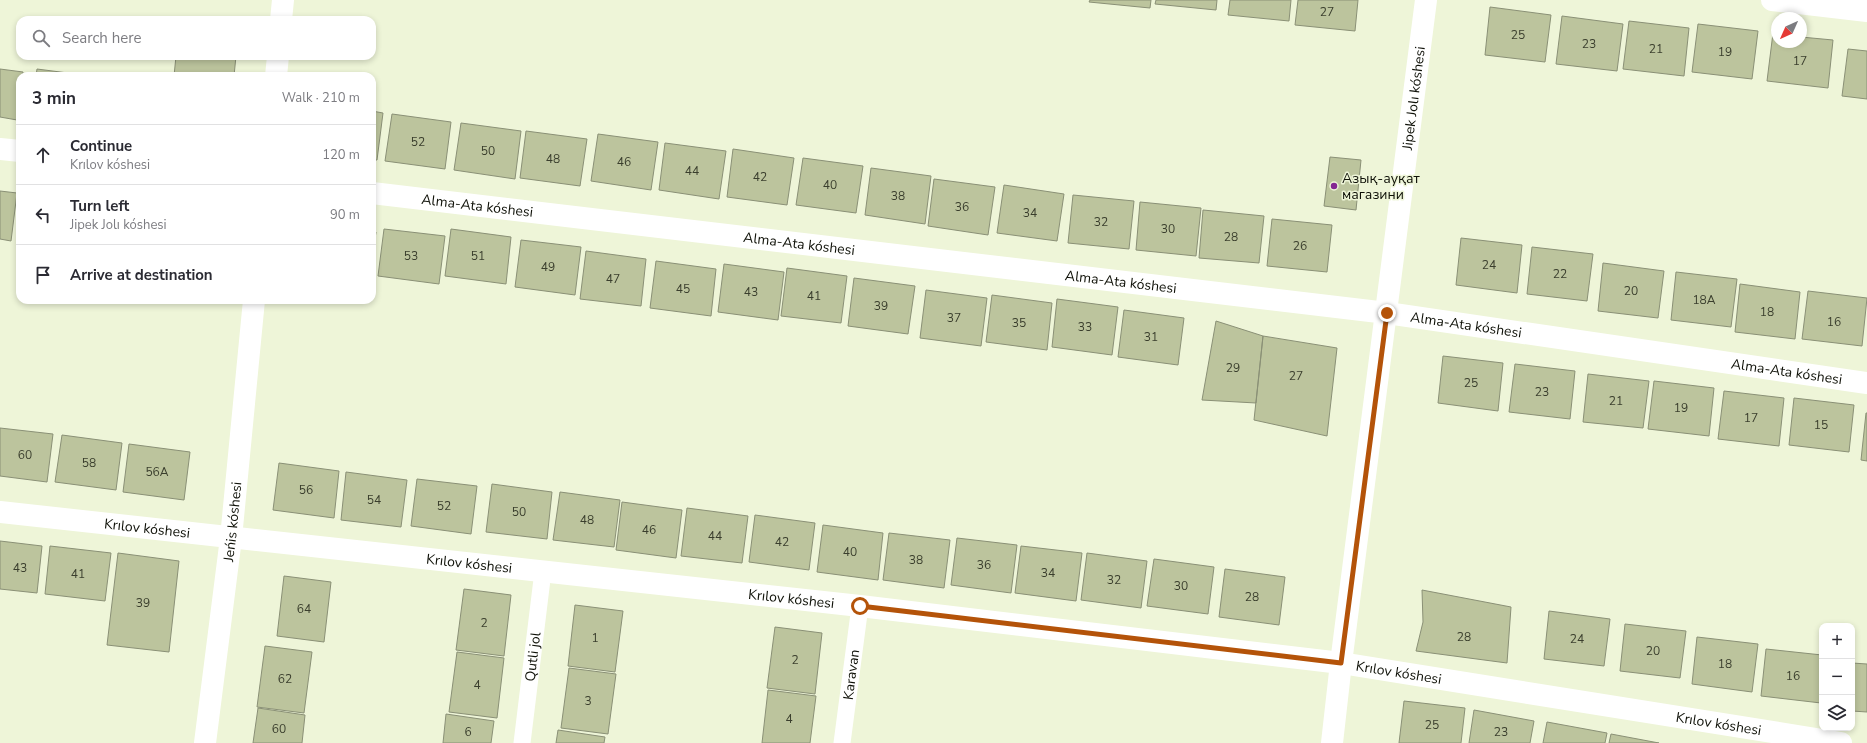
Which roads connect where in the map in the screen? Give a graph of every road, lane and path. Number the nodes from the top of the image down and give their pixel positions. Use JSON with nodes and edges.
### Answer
{"nodes":[{"id":1,"x":283,"y":0,"type":"edge"},
{"id":2,"x":1426,"y":0,"type":"edge"},
{"id":3,"x":1772,"y":0,"type":"edge"},
{"id":4,"x":1867,"y":12,"type":"edge"},
{"id":5,"x":281,"y":16,"type":"edge"},
{"id":6,"x":278,"y":60,"type":"edge"},
{"id":7,"x":276,"y":72,"type":"edge"},
{"id":8,"x":0,"y":149,"type":"edge"},
{"id":9,"x":16,"y":151,"type":"edge"},
{"id":10,"x":376,"y":193,"type":"edge"},
{"id":11,"x":254,"y":304,"type":"edge"},
{"id":12,"x":1387,"y":313,"type":"junction"},
{"id":13,"x":1867,"y":384,"type":"edge"},
{"id":14,"x":0,"y":512,"type":"edge"},
{"id":15,"x":231,"y":538,"type":"junction"},
{"id":16,"x":543,"y":571,"type":"junction"},
{"id":17,"x":860,"y":606,"type":"junction"},
{"id":18,"x":1341,"y":663,"type":"junction"},
{"id":19,"x":205,"y":743,"type":"edge"},
{"id":20,"x":522,"y":743,"type":"edge"},
{"id":21,"x":842,"y":743,"type":"edge"},
{"id":22,"x":1332,"y":743,"type":"edge"},
{"id":23,"x":1841,"y":743,"type":"edge"}],
"edges":[{"from":1,"to":5,"type":"street"},
{"from":2,"to":12,"type":"street","name":"Jipek Jolı kóshesi"},
{"from":3,"to":4,"type":"street"},
{"from":6,"to":7,"type":"street"},
{"from":8,"to":9,"type":"street"},
{"from":10,"to":12,"type":"street","name":"Alma-Ata kóshesi"},
{"from":11,"to":15,"type":"street","name":"Jeńis kóshesi"},
{"from":12,"to":13,"type":"street","name":"Alma-Ata kóshesi"},
{"from":12,"to":18,"type":"street","name":"Jipek Jolı kóshesi"},
{"from":14,"to":15,"type":"street","name":"Krılov kóshesi"},
{"from":15,"to":16,"type":"street","name":"Krılov kóshesi"},
{"from":15,"to":19,"type":"street","name":"Jeńis kóshesi"},
{"from":16,"to":17,"type":"street","name":"Krılov kóshesi"},
{"from":16,"to":20,"type":"lane","name":"Qutli jol"},
{"from":17,"to":18,"type":"street","name":"Krılov kóshesi"},
{"from":17,"to":21,"type":"lane","name":"Karavan"},
{"from":18,"to":22,"type":"street","name":"Jipek Jolı kóshesi"},
{"from":18,"to":23,"type":"street","name":"Krılov kóshesi"}]}
